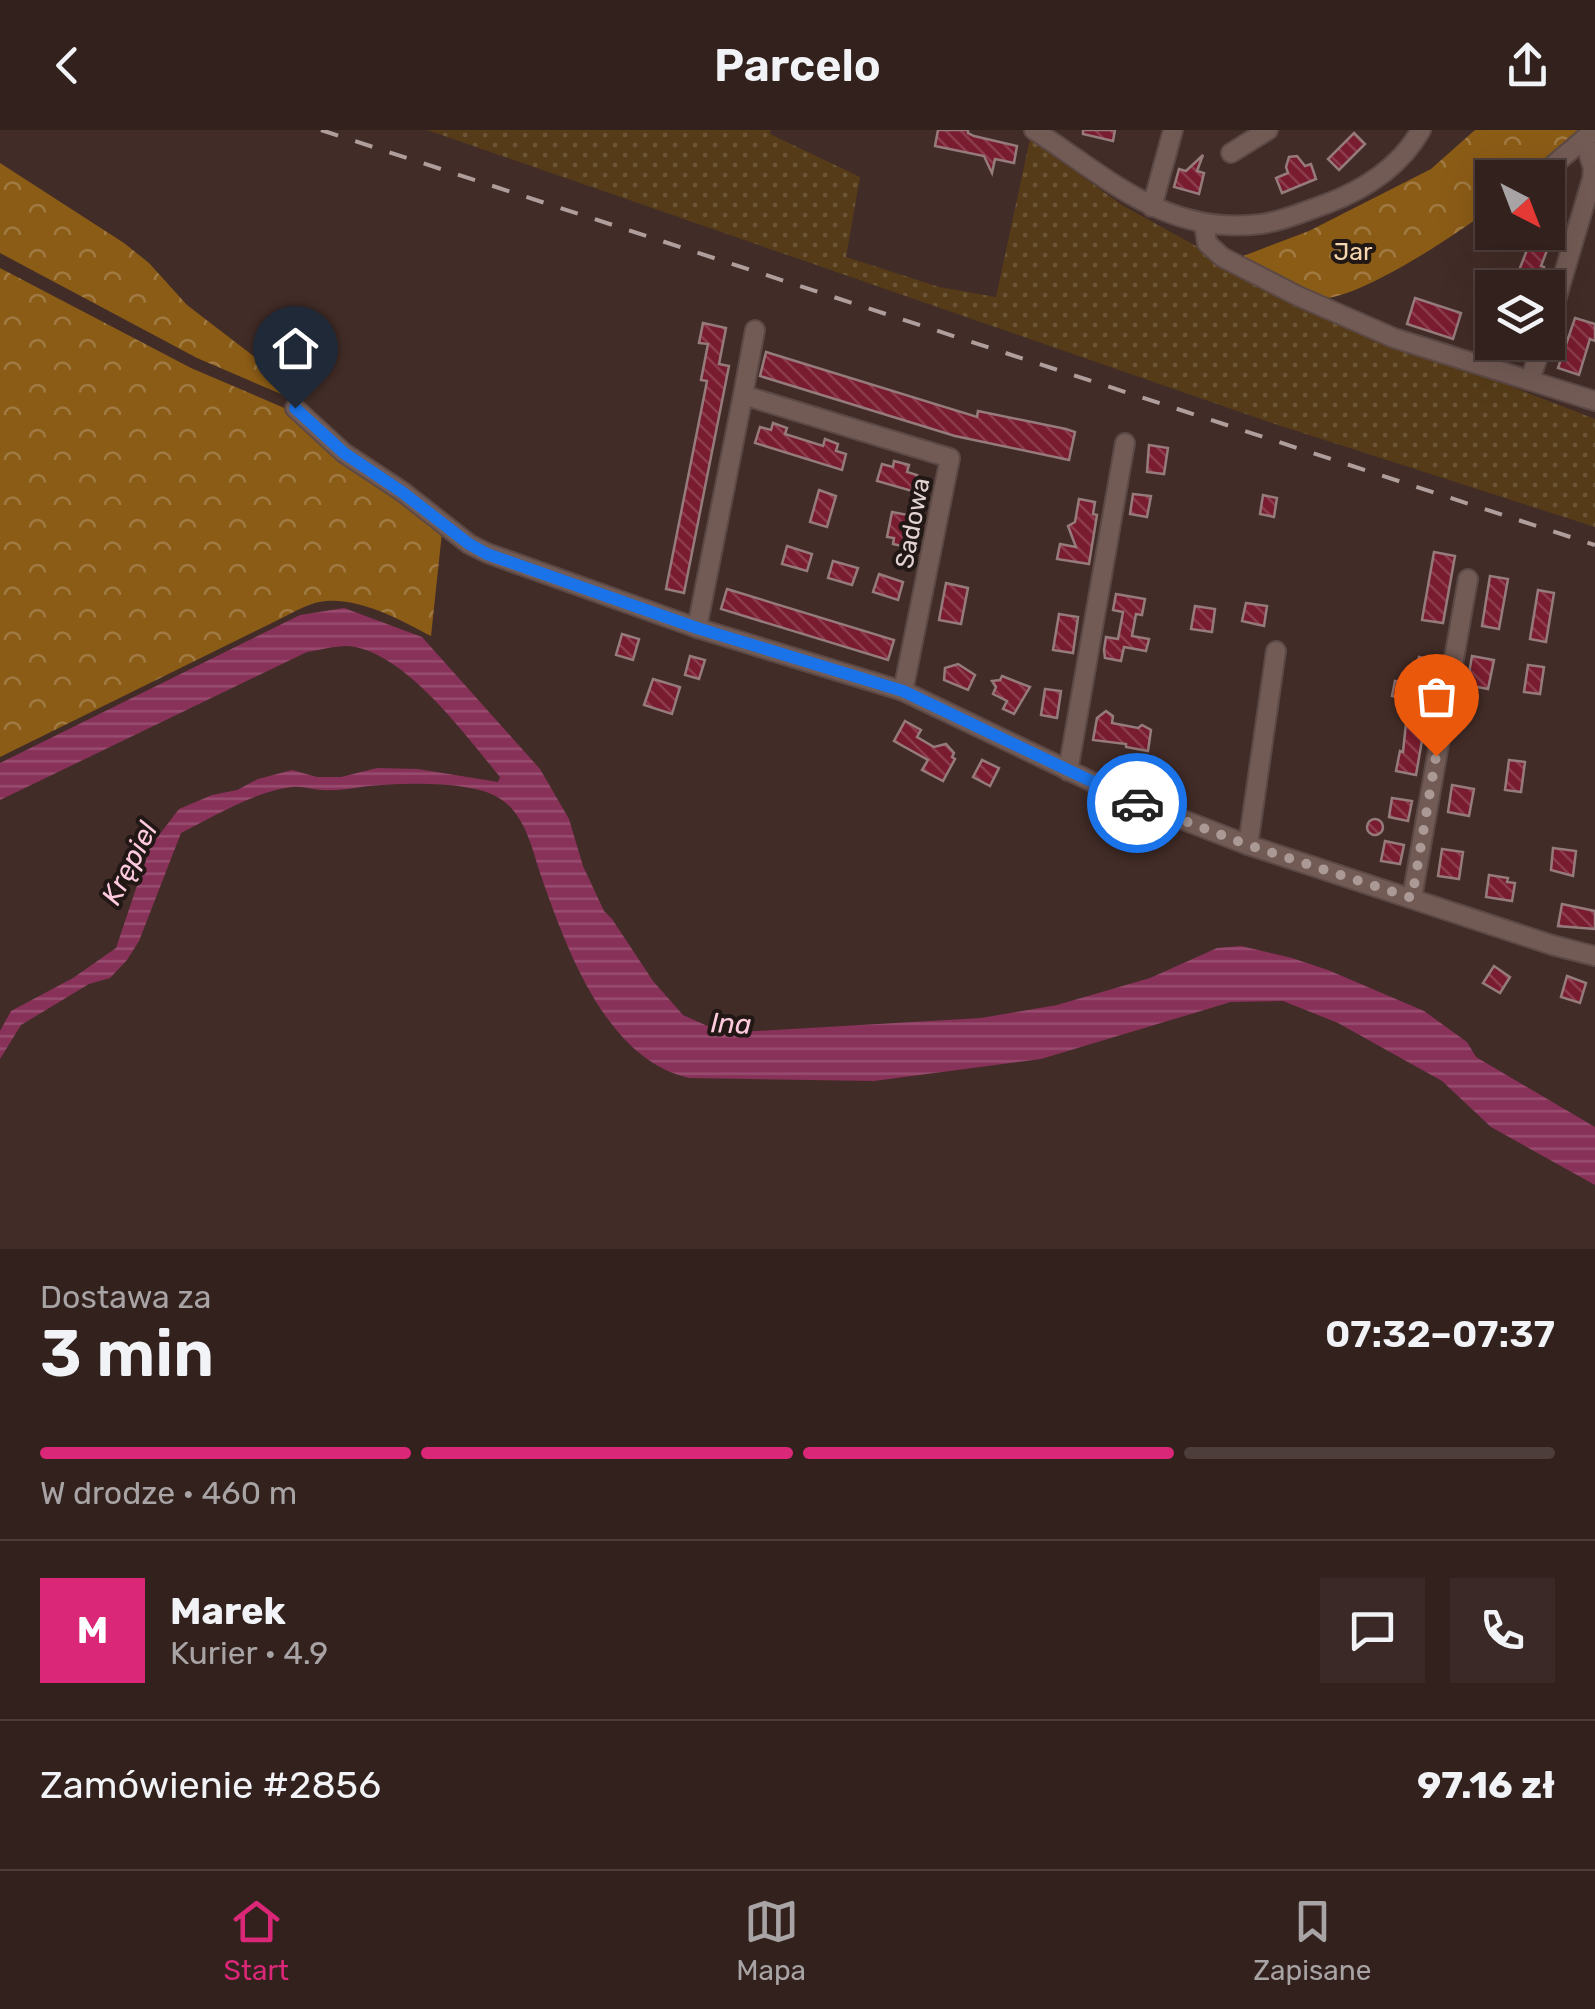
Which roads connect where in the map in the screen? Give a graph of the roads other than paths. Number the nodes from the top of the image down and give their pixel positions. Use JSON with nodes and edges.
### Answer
{"nodes":[{"id":1,"x":1172,"y":130,"type":"edge"},
{"id":2,"x":1268,"y":130,"type":"edge"},
{"id":3,"x":1421,"y":130,"type":"edge"},
{"id":4,"x":1038,"y":131,"type":"edge"},
{"id":5,"x":1589,"y":134,"type":"edge"},
{"id":6,"x":1231,"y":153,"type":"dead end"},
{"id":7,"x":1559,"y":160,"type":"edge"},
{"id":8,"x":1152,"y":206,"type":"junction"},
{"id":9,"x":1204,"y":224,"type":"junction"},
{"id":10,"x":1565,"y":270,"type":"edge"},
{"id":11,"x":755,"y":330,"type":"dead end"},
{"id":12,"x":1536,"y":360,"type":"edge"},
{"id":13,"x":1530,"y":380,"type":"junction"},
{"id":14,"x":743,"y":395,"type":"junction"},
{"id":15,"x":1595,"y":401,"type":"edge"},
{"id":16,"x":295,"y":408,"type":"dead end"},
{"id":17,"x":1125,"y":443,"type":"dead end"},
{"id":18,"x":1468,"y":578,"type":"dead end"},
{"id":19,"x":697,"y":628,"type":"junction"},
{"id":20,"x":1276,"y":652,"type":"dead end"},
{"id":21,"x":903,"y":691,"type":"junction"},
{"id":22,"x":1068,"y":771,"type":"junction"},
{"id":23,"x":1248,"y":845,"type":"junction"},
{"id":24,"x":1412,"y":898,"type":"junction"},
{"id":25,"x":1595,"y":956,"type":"edge"}],
"edges":[{"from":1,"to":8,"type":"street"},
{"from":2,"to":6,"type":"street"},
{"from":3,"to":9,"type":"street"},
{"from":4,"to":8,"type":"street"},
{"from":5,"to":7,"type":"street"},
{"from":5,"to":10,"type":"street"},
{"from":8,"to":9,"type":"street"},
{"from":9,"to":13,"type":"street"},
{"from":11,"to":14,"type":"street"},
{"from":12,"to":13,"type":"street"},
{"from":13,"to":15,"type":"street"},
{"from":14,"to":19,"type":"street"},
{"from":14,"to":21,"type":"street","name":"Sadowa"},
{"from":16,"to":19,"type":"street"},
{"from":17,"to":22,"type":"street"},
{"from":18,"to":24,"type":"street"},
{"from":19,"to":21,"type":"street"},
{"from":20,"to":23,"type":"street"},
{"from":21,"to":22,"type":"street"},
{"from":22,"to":23,"type":"street"},
{"from":23,"to":24,"type":"street"},
{"from":24,"to":25,"type":"street"}]}
